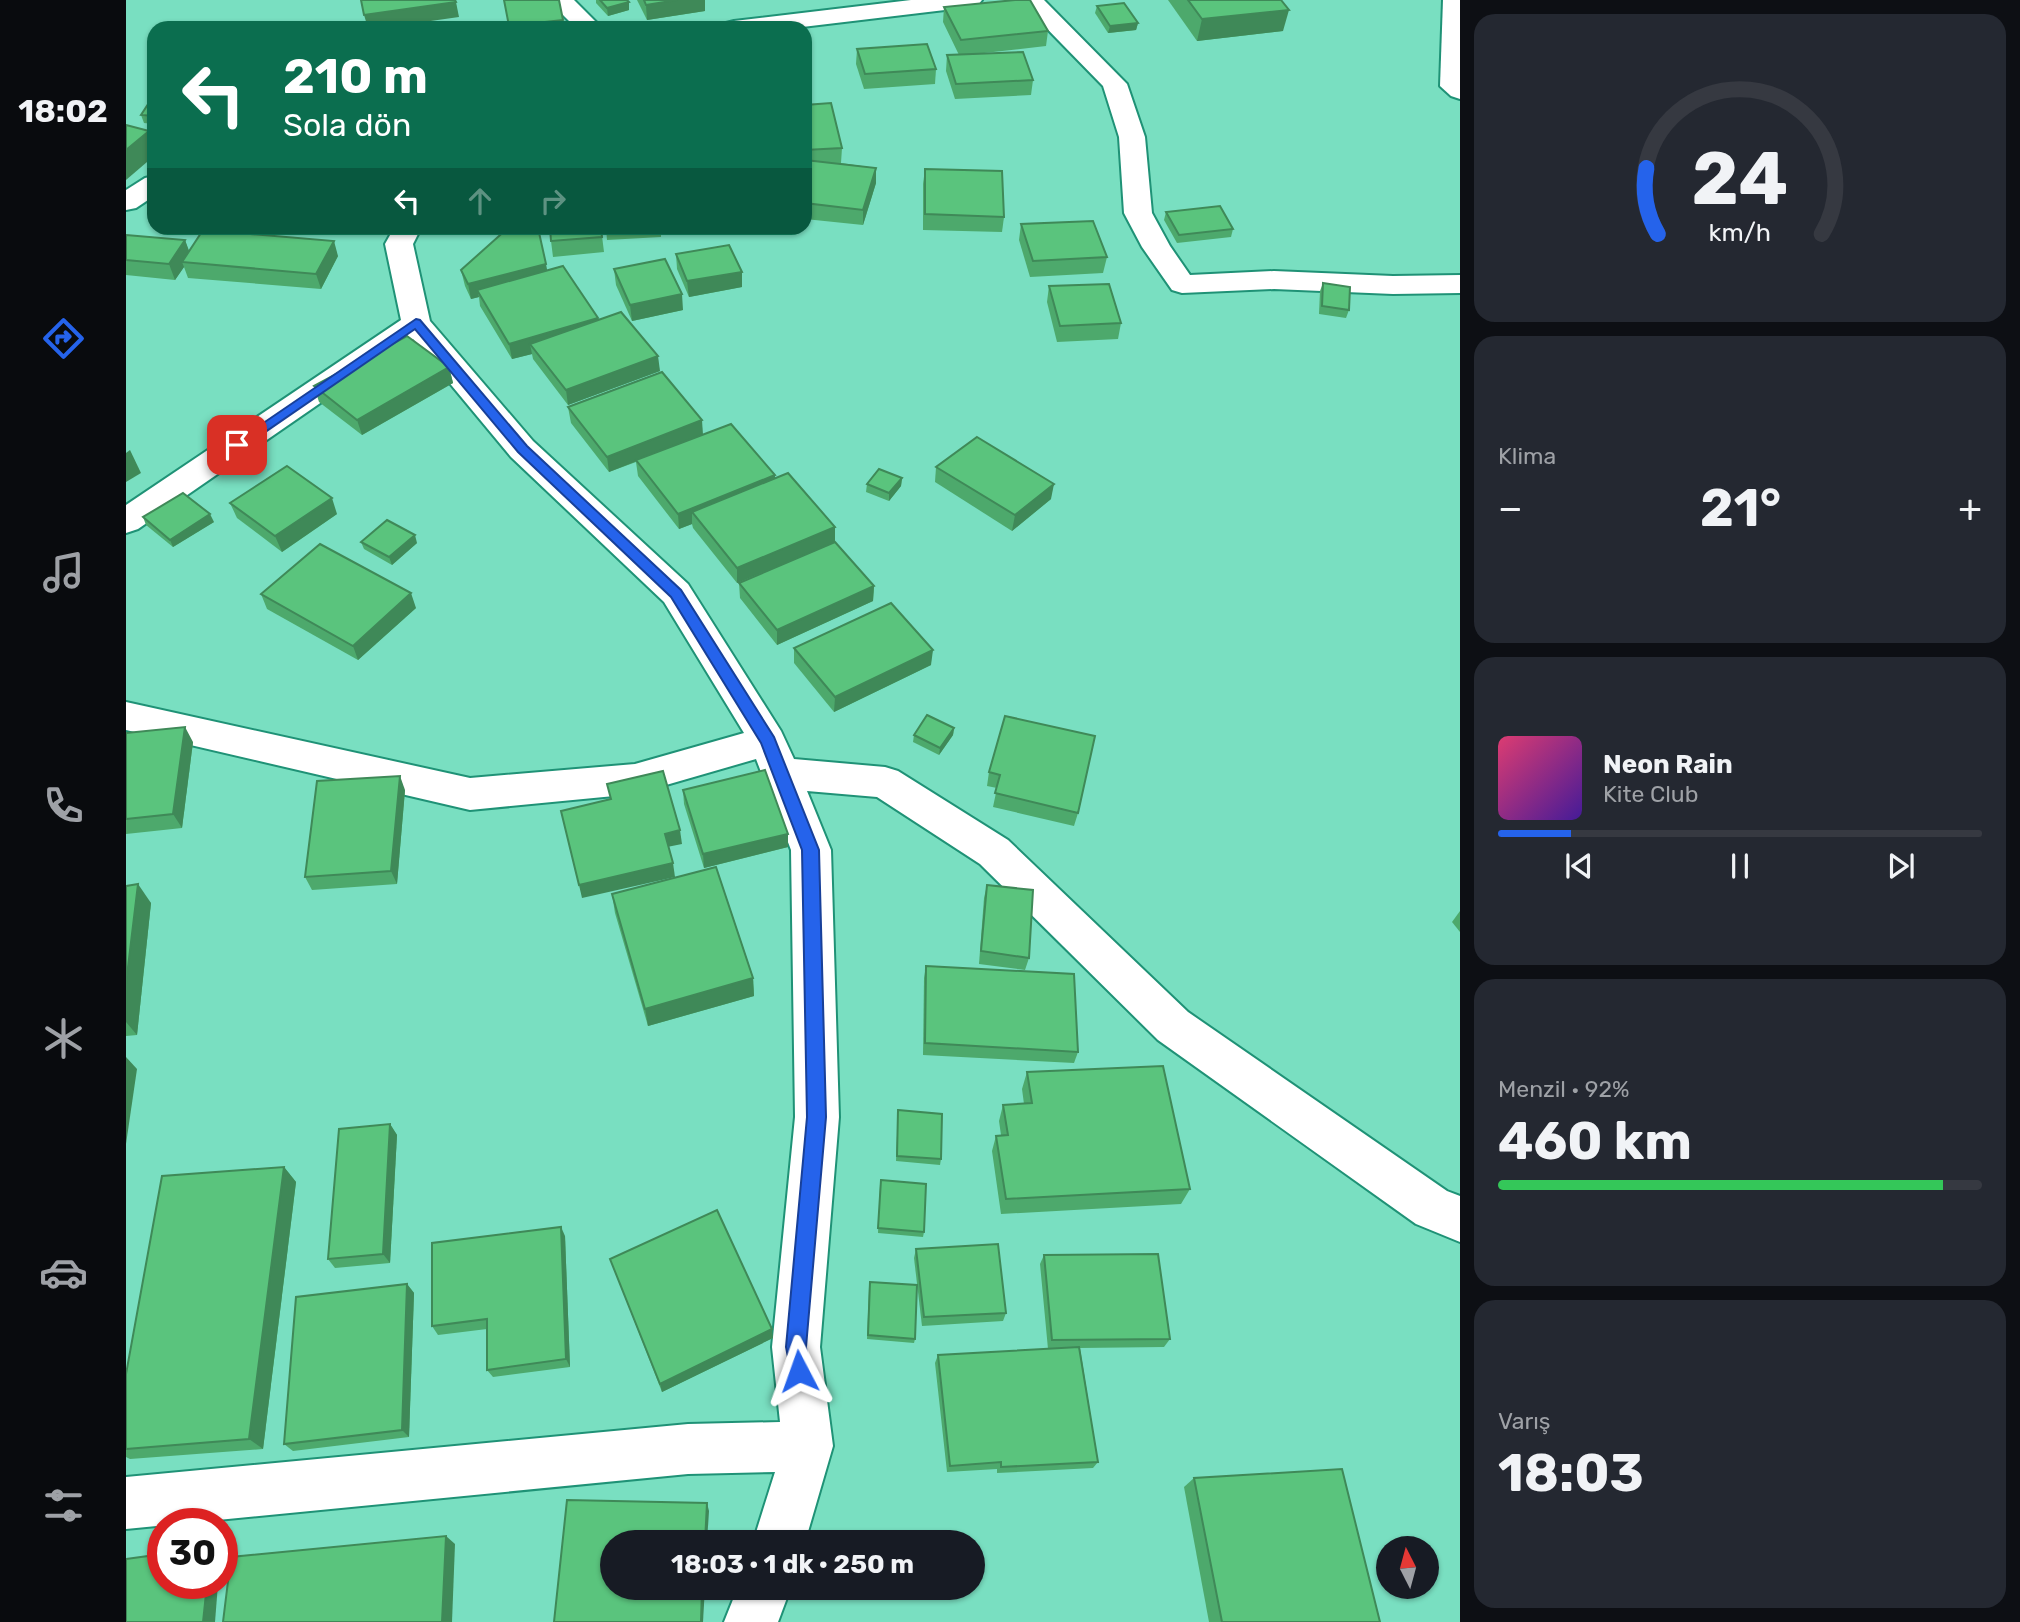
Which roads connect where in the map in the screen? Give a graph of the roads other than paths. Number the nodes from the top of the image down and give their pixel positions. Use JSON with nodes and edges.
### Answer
{"nodes":[{"id":1,"x":560,"y":0,"type":"edge"},
{"id":2,"x":970,"y":0,"type":"edge"},
{"id":3,"x":1031,"y":0,"type":"edge"},
{"id":4,"x":1455,"y":0,"type":"edge"},
{"id":5,"x":582,"y":21,"type":"edge"},
{"id":6,"x":793,"y":21,"type":"edge"},
{"id":7,"x":1460,"y":91,"type":"edge"},
{"id":8,"x":147,"y":188,"type":"edge"},
{"id":9,"x":126,"y":202,"type":"edge"},
{"id":10,"x":404,"y":235,"type":"edge"},
{"id":11,"x":1460,"y":284,"type":"edge"},
{"id":12,"x":416,"y":323,"type":"junction"},
{"id":13,"x":126,"y":521,"type":"edge"},
{"id":14,"x":126,"y":716,"type":"edge"},
{"id":15,"x":774,"y":757,"type":"junction"},
{"id":16,"x":1460,"y":1219,"type":"edge"},
{"id":17,"x":808,"y":1446,"type":"junction"},
{"id":18,"x":126,"y":1503,"type":"edge"},
{"id":19,"x":783,"y":1530,"type":"edge"},
{"id":20,"x":760,"y":1600,"type":"edge"},
{"id":21,"x":751,"y":1622,"type":"edge"}],
"edges":[{"from":1,"to":5,"type":"street"},
{"from":2,"to":6,"type":"street"},
{"from":3,"to":11,"type":"street"},
{"from":4,"to":7,"type":"street"},
{"from":8,"to":9,"type":"street"},
{"from":10,"to":12,"type":"street"},
{"from":12,"to":13,"type":"street"},
{"from":12,"to":15,"type":"street"},
{"from":14,"to":15,"type":"street"},
{"from":15,"to":16,"type":"street"},
{"from":15,"to":17,"type":"street"},
{"from":17,"to":18,"type":"street"},
{"from":17,"to":19,"type":"street"},
{"from":20,"to":21,"type":"street"}]}
